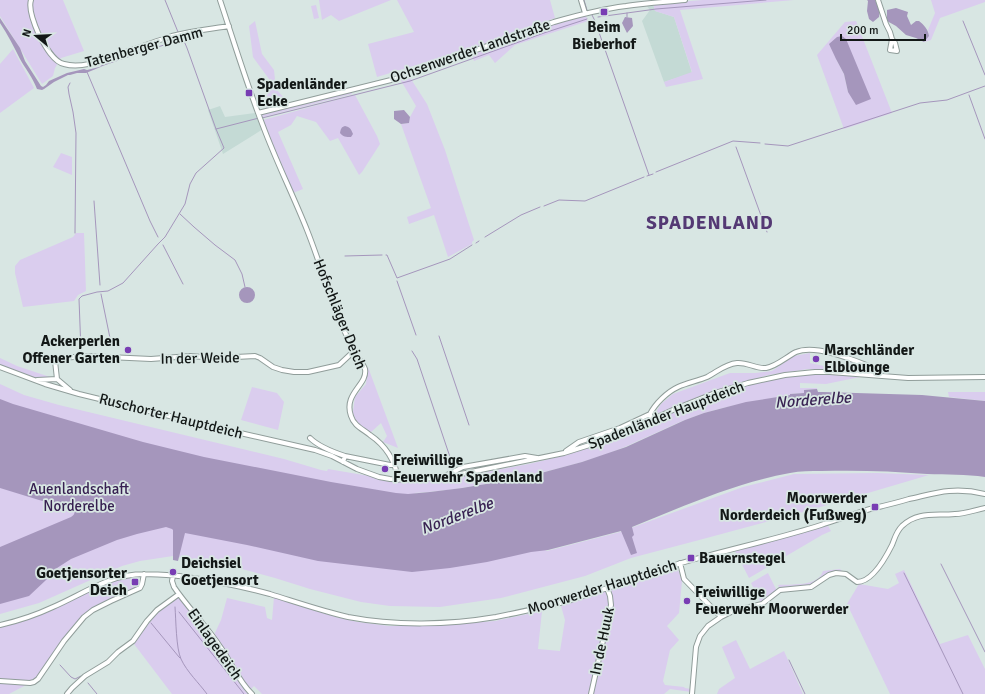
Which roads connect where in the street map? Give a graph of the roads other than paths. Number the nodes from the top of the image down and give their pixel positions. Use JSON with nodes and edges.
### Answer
{"nodes":[{"id":1,"x":31,"y":0,"type":"edge"},
{"id":2,"x":220,"y":0,"type":"edge"},
{"id":3,"x":581,"y":0,"type":"edge"},
{"id":4,"x":684,"y":0,"type":"edge"},
{"id":5,"x":878,"y":0,"type":"edge"},
{"id":6,"x":585,"y":13,"type":"junction"},
{"id":7,"x":229,"y":26,"type":"junction"},
{"id":8,"x":892,"y":39,"type":"dead end"},
{"id":9,"x":259,"y":116,"type":"junction"},
{"id":10,"x":354,"y":351,"type":"junction"},
{"id":11,"x":0,"y":367,"type":"edge"},
{"id":12,"x":871,"y":375,"type":"junction"},
{"id":13,"x":985,"y":377,"type":"edge"},
{"id":14,"x":57,"y":379,"type":"junction"},
{"id":15,"x":33,"y":380,"type":"junction"},
{"id":16,"x":73,"y":392,"type":"junction"},
{"id":17,"x":650,"y":414,"type":"junction"},
{"id":18,"x":652,"y":420,"type":"junction"},
{"id":19,"x":310,"y":438,"type":"dead end"},
{"id":20,"x":564,"y":453,"type":"junction"},
{"id":21,"x":345,"y":456,"type":"junction"},
{"id":22,"x":539,"y":458,"type":"junction"},
{"id":23,"x":342,"y":462,"type":"junction"},
{"id":24,"x":394,"y":465,"type":"junction"},
{"id":25,"x":444,"y":477,"type":"junction"},
{"id":26,"x":398,"y":480,"type":"junction"},
{"id":27,"x":985,"y":494,"type":"edge"},
{"id":28,"x":985,"y":508,"type":"edge"},
{"id":29,"x":680,"y":563,"type":"junction"},
{"id":30,"x":144,"y":574,"type":"junction"},
{"id":31,"x":173,"y":576,"type":"junction"},
{"id":32,"x":607,"y":588,"type":"junction"},
{"id":33,"x":179,"y":594,"type":"junction"},
{"id":34,"x":721,"y":617,"type":"junction"},
{"id":35,"x":0,"y":625,"type":"edge"},
{"id":36,"x":0,"y":681,"type":"edge"},
{"id":37,"x":67,"y":694,"type":"edge"},
{"id":38,"x":252,"y":694,"type":"edge"},
{"id":39,"x":591,"y":694,"type":"edge"},
{"id":40,"x":692,"y":694,"type":"edge"}],
"edges":[{"from":1,"to":7,"type":"street","name":"Tatenberger Damm"},
{"from":2,"to":7,"type":"street","name":"Hofschläger Deich"},
{"from":3,"to":6,"type":"street"},
{"from":4,"to":6,"type":"street","name":"Ochsenwerder Landstraße"},
{"from":5,"to":8,"type":"street"},
{"from":6,"to":9,"type":"street","name":"Ochsenwerder Landstraße"},
{"from":7,"to":9,"type":"street","name":"Hofschläger Deich"},
{"from":9,"to":10,"type":"street","name":"Hofschläger Deich"},
{"from":10,"to":14,"type":"street","name":"In der Weide"},
{"from":10,"to":24,"type":"street","name":"Hofschläger Deich"},
{"from":11,"to":15,"type":"street","name":"Ruschorter Hauptdeich"},
{"from":12,"to":13,"type":"street","name":"Spadenländer Hauptdeich"},
{"from":12,"to":17,"type":"street"},
{"from":12,"to":18,"type":"street","name":"Spadenländer Hauptdeich"},
{"from":14,"to":15,"type":"street"},
{"from":14,"to":16,"type":"street"},
{"from":15,"to":16,"type":"street","name":"Ruschorter Hauptdeich"},
{"from":16,"to":23,"type":"street","name":"Ruschorter Hauptdeich"},
{"from":17,"to":18,"type":"street"},
{"from":17,"to":20,"type":"street"},
{"from":18,"to":20,"type":"street","name":"Spadenländer Hauptdeich"},
{"from":19,"to":21,"type":"street"},
{"from":20,"to":22,"type":"street","name":"Spadenländer Hauptdeich"},
{"from":21,"to":23,"type":"street"},
{"from":21,"to":24,"type":"street"},
{"from":22,"to":25,"type":"street","name":"Spadenländer Hauptdeich"},
{"from":22,"to":25,"type":"street","name":"Spadenländer Hauptdeich"},
{"from":23,"to":26,"type":"street","name":"Ruschorter Hauptdeich"},
{"from":24,"to":26,"type":"street","name":"Hofschläger Deich"},
{"from":25,"to":26,"type":"street","name":"Spadenländer Hauptdeich"},
{"from":27,"to":29,"type":"street","name":"Moorwerder Hauptdeich"},
{"from":28,"to":34,"type":"street"},
{"from":29,"to":32,"type":"street","name":"Moorwerder Hauptdeich"},
{"from":29,"to":34,"type":"street"},
{"from":30,"to":31,"type":"street","name":"Moorwerder Hauptdeich"},
{"from":30,"to":35,"type":"street","name":"Moorwerder Hauptdeich"},
{"from":30,"to":36,"type":"street"},
{"from":31,"to":32,"type":"street","name":"Moorwerder Hauptdeich"},
{"from":31,"to":33,"type":"street"},
{"from":32,"to":39,"type":"street","name":"In de Huuk"},
{"from":33,"to":37,"type":"street"},
{"from":33,"to":38,"type":"street","name":"Einlagedeich"},
{"from":34,"to":40,"type":"street"}]}
